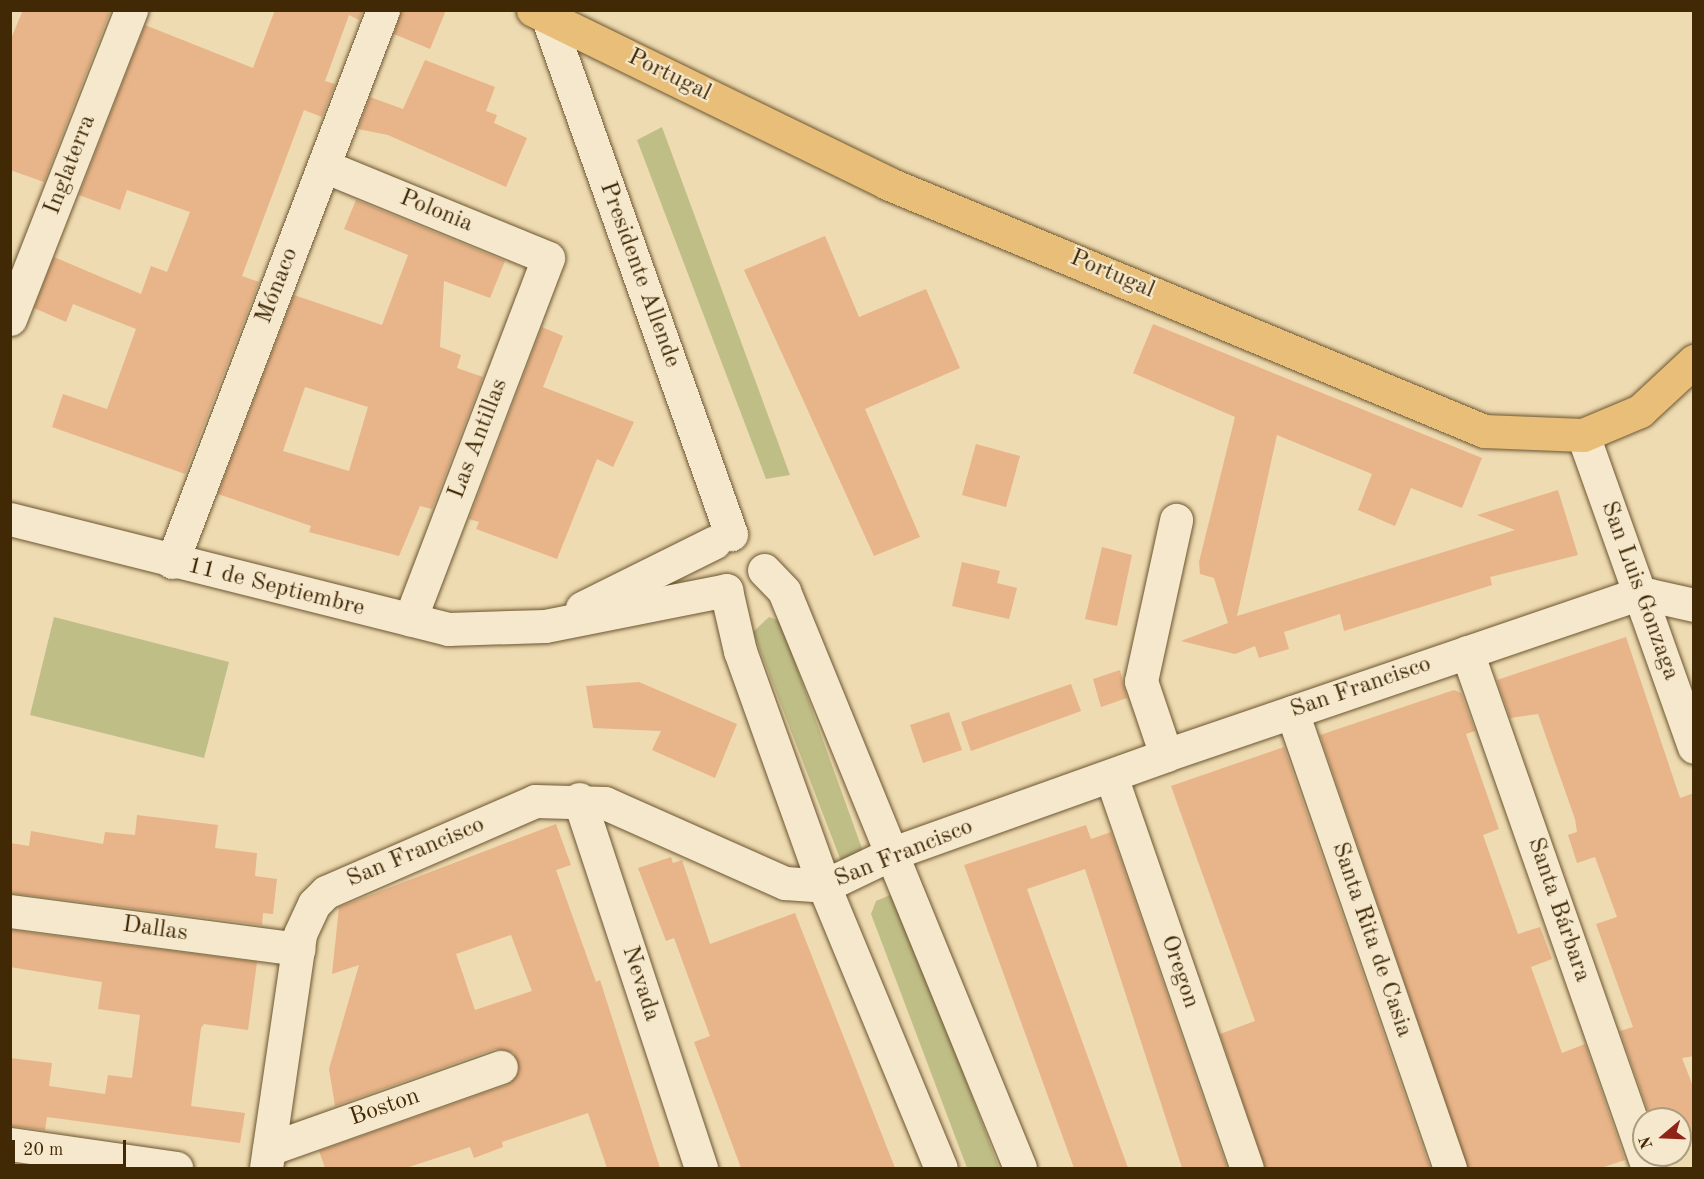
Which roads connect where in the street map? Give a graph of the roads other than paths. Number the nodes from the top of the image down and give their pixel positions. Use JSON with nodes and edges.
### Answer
{"nodes":[{"id":1,"x":131,"y":10,"type":"edge"},
{"id":2,"x":383,"y":10,"type":"edge"},
{"id":3,"x":540,"y":14,"type":"edge"},
{"id":4,"x":324,"y":166,"type":"junction"},
{"id":5,"x":548,"y":258,"type":"joint"},
{"id":6,"x":10,"y":319,"type":"edge"},
{"id":7,"x":1694,"y":361,"type":"edge"},
{"id":8,"x":1583,"y":435,"type":"junction"},
{"id":9,"x":10,"y":519,"type":"edge"},
{"id":10,"x":1176,"y":520,"type":"dead end"},
{"id":11,"x":723,"y":538,"type":"junction"},
{"id":12,"x":172,"y":562,"type":"junction"},
{"id":13,"x":764,"y":570,"type":"junction"},
{"id":14,"x":726,"y":590,"type":"junction"},
{"id":15,"x":1641,"y":593,"type":"junction"},
{"id":16,"x":1694,"y":605,"type":"edge"},
{"id":17,"x":410,"y":620,"type":"junction"},
{"id":18,"x":545,"y":626,"type":"junction"},
{"id":19,"x":1467,"y":652,"type":"junction"},
{"id":20,"x":1292,"y":712,"type":"junction"},
{"id":21,"x":1694,"y":747,"type":"edge"},
{"id":22,"x":1166,"y":755,"type":"junction"},
{"id":23,"x":1111,"y":776,"type":"junction"},
{"id":24,"x":579,"y":799,"type":"junction"},
{"id":25,"x":893,"y":853,"type":"junction"},
{"id":26,"x":824,"y":886,"type":"junction"},
{"id":27,"x":10,"y":911,"type":"edge"},
{"id":28,"x":299,"y":949,"type":"junction"},
{"id":29,"x":501,"y":1067,"type":"dead end"},
{"id":30,"x":10,"y":1144,"type":"edge"},
{"id":31,"x":267,"y":1159,"type":"edge"},
{"id":32,"x":176,"y":1168,"type":"edge"},
{"id":33,"x":701,"y":1168,"type":"edge"},
{"id":34,"x":941,"y":1168,"type":"edge"},
{"id":35,"x":1020,"y":1168,"type":"edge"},
{"id":36,"x":1247,"y":1168,"type":"edge"},
{"id":37,"x":1450,"y":1168,"type":"edge"},
{"id":38,"x":1648,"y":1168,"type":"edge"}],
"edges":[{"from":1,"to":6,"type":"street","name":"Inglaterra"},
{"from":2,"to":4,"type":"street","name":"Mónaco"},
{"from":3,"to":8,"type":"main road","name":"Portugal"},
{"from":3,"to":11,"type":"street","name":"Presidente Allende"},
{"from":4,"to":5,"type":"street","name":"Polonia"},
{"from":4,"to":12,"type":"street","name":"Mónaco"},
{"from":5,"to":17,"type":"street","name":"Las Antillas"},
{"from":7,"to":8,"type":"main road","name":"Portugal"},
{"from":8,"to":15,"type":"street","name":"San Luis Gonzaga"},
{"from":9,"to":12,"type":"street","name":"11 de Septiembre"},
{"from":10,"to":22,"type":"street"},
{"from":11,"to":13,"type":"street"},
{"from":11,"to":14,"type":"street"},
{"from":11,"to":18,"type":"street","name":"11 de Septiembre"},
{"from":12,"to":17,"type":"street","name":"11 de Septiembre"},
{"from":13,"to":14,"type":"street"},
{"from":13,"to":25,"type":"street"},
{"from":14,"to":18,"type":"street","name":"11 de Septiembre"},
{"from":14,"to":26,"type":"street"},
{"from":15,"to":16,"type":"street"},
{"from":15,"to":19,"type":"street","name":"San Francisco"},
{"from":15,"to":21,"type":"street","name":"San Luis Gonzaga"},
{"from":17,"to":18,"type":"street","name":"11 de Septiembre"},
{"from":19,"to":20,"type":"street","name":"San Francisco"},
{"from":19,"to":38,"type":"street","name":"Santa Bárbara"},
{"from":20,"to":22,"type":"street","name":"San Francisco"},
{"from":20,"to":37,"type":"street","name":"Santa Rita de Casia"},
{"from":22,"to":23,"type":"street","name":"San Francisco"},
{"from":23,"to":25,"type":"street","name":"San Francisco"},
{"from":23,"to":36,"type":"street","name":"Oregon"},
{"from":24,"to":26,"type":"street","name":"San Francisco"},
{"from":24,"to":28,"type":"street","name":"San Francisco"},
{"from":24,"to":33,"type":"street","name":"Nevada"},
{"from":25,"to":26,"type":"street","name":"San Francisco"},
{"from":25,"to":35,"type":"street"},
{"from":26,"to":34,"type":"street"},
{"from":27,"to":28,"type":"street","name":"Dallas"},
{"from":28,"to":31,"type":"street","name":"San Francisco"},
{"from":29,"to":31,"type":"street","name":"Boston"},
{"from":30,"to":32,"type":"street"}]}
